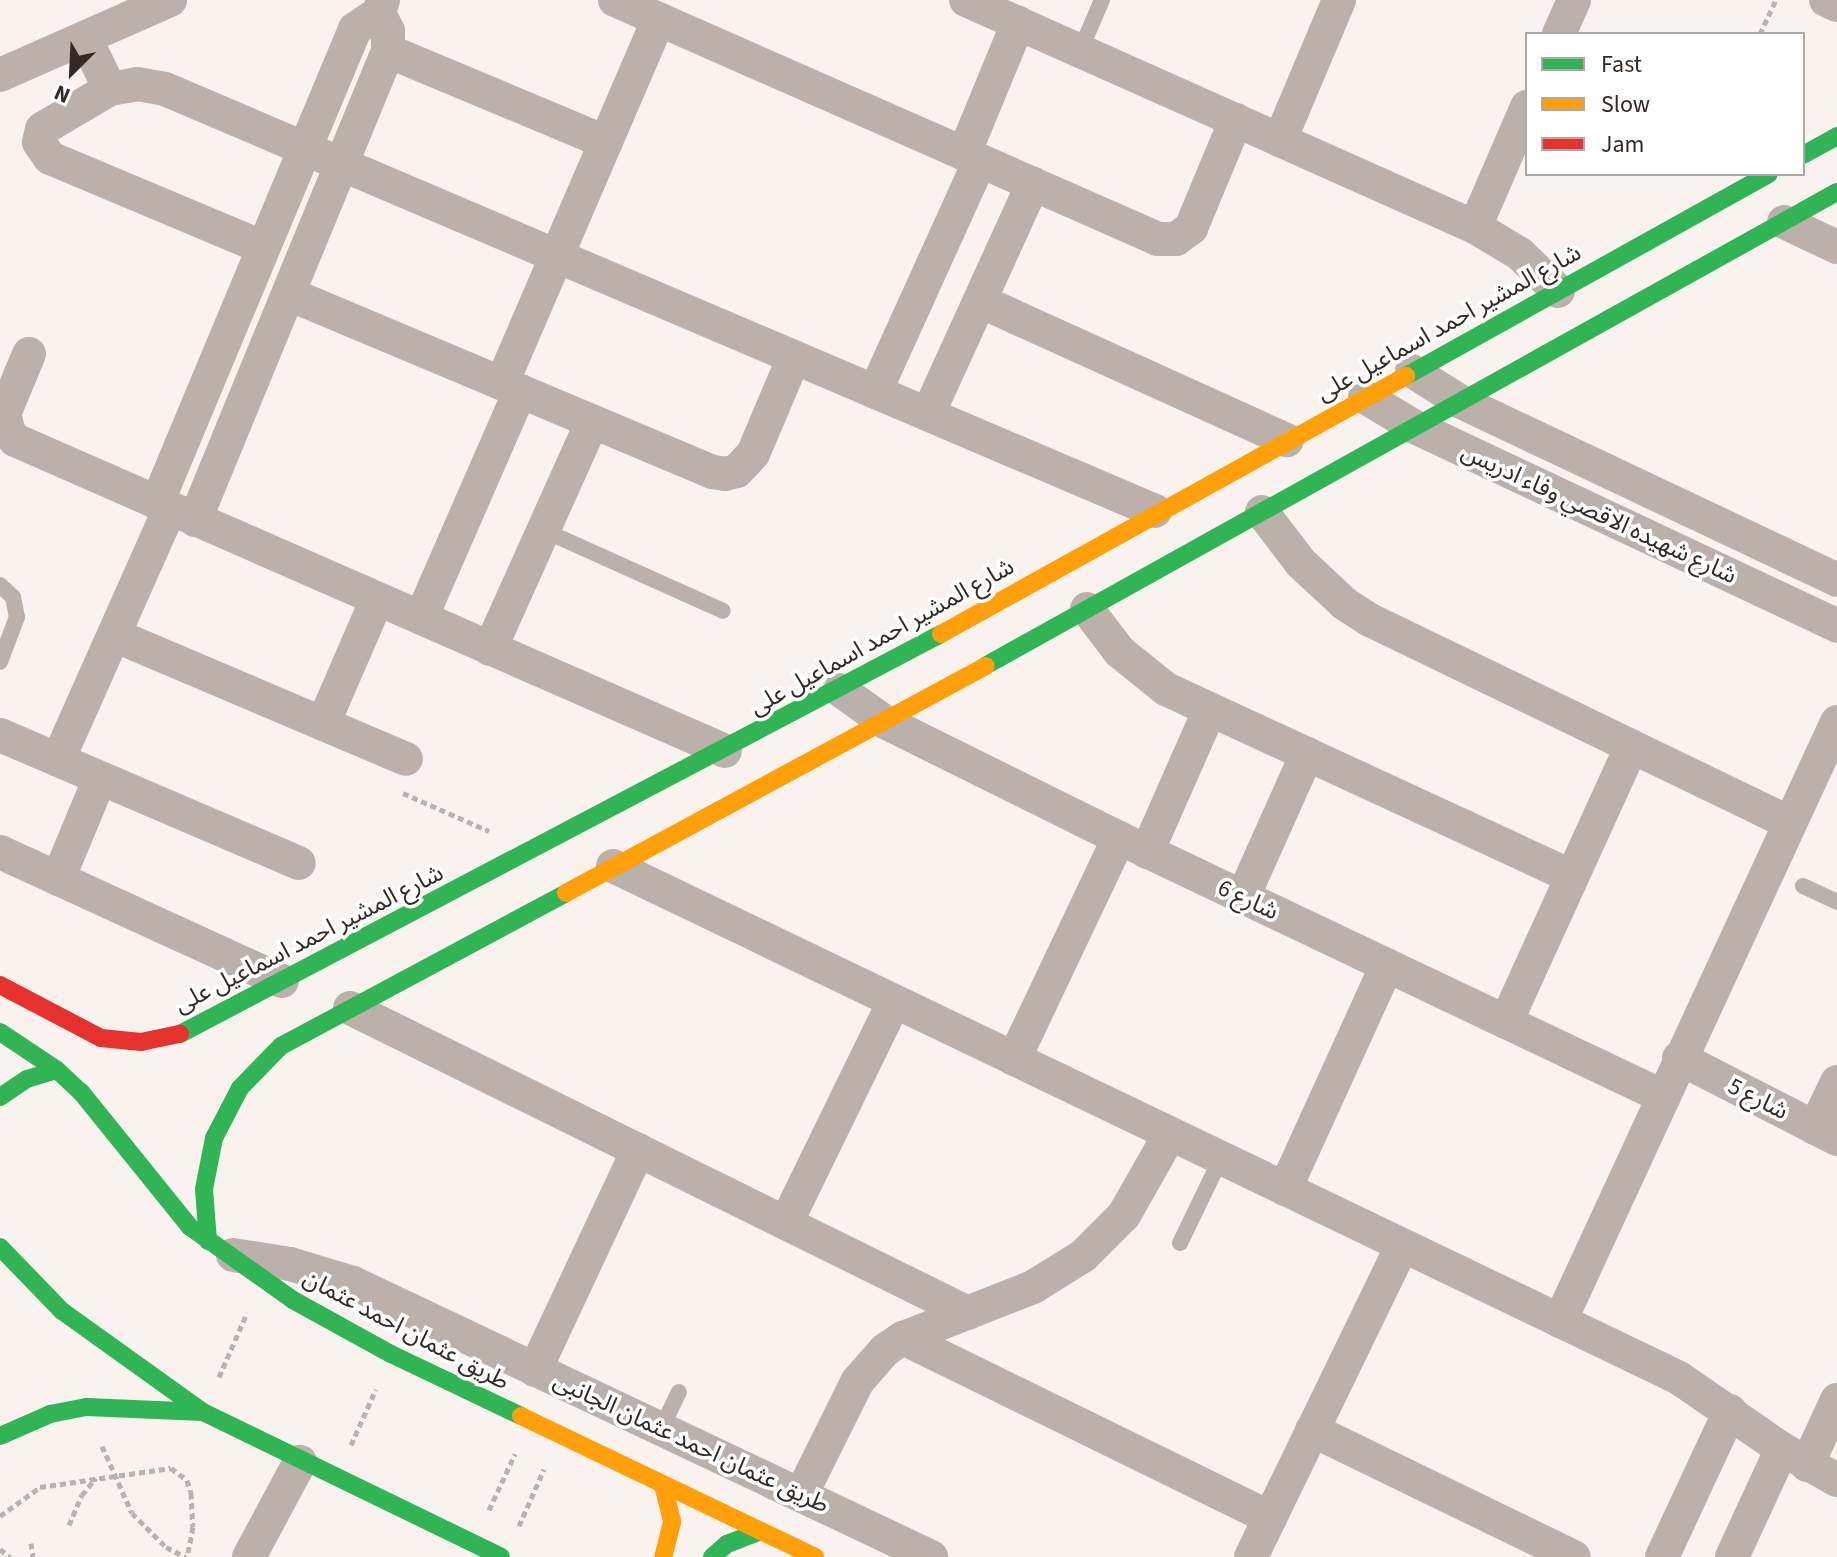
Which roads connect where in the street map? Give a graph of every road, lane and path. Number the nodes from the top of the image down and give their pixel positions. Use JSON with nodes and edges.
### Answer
{"nodes":[{"id":1,"x":170,"y":0,"type":"edge"},
{"id":2,"x":615,"y":0,"type":"edge"},
{"id":3,"x":966,"y":0,"type":"edge"},
{"id":4,"x":1102,"y":0,"type":"edge"},
{"id":5,"x":1339,"y":0,"type":"edge"},
{"id":6,"x":1574,"y":0,"type":"edge"},
{"id":7,"x":1776,"y":0,"type":"edge"},
{"id":8,"x":1826,"y":0,"type":"edge"},
{"id":9,"x":1837,"y":5,"type":"edge"},
{"id":10,"x":381,"y":6,"type":"edge"},
{"id":11,"x":659,"y":19,"type":"junction"},
{"id":12,"x":1018,"y":23,"type":"junction"},
{"id":13,"x":1560,"y":32,"type":"edge"},
{"id":14,"x":1761,"y":32,"type":"edge"},
{"id":15,"x":85,"y":38,"type":"junction"},
{"id":16,"x":388,"y":51,"type":"junction"},
{"id":17,"x":1080,"y":51,"type":"junction"},
{"id":18,"x":0,"y":75,"type":"edge"},
{"id":19,"x":110,"y":89,"type":"junction"},
{"id":20,"x":1525,"y":112,"type":"edge"},
{"id":21,"x":1236,"y":120,"type":"junction"},
{"id":22,"x":1837,"y":136,"type":"edge"},
{"id":23,"x":1280,"y":140,"type":"junction"},
{"id":24,"x":606,"y":142,"type":"junction"},
{"id":25,"x":305,"y":149,"type":"junction"},
{"id":26,"x":1805,"y":154,"type":"edge"},
{"id":27,"x":972,"y":157,"type":"junction"},
{"id":28,"x":341,"y":164,"type":"junction"},
{"id":29,"x":1765,"y":176,"type":"edge"},
{"id":30,"x":1033,"y":184,"type":"junction"},
{"id":31,"x":1837,"y":192,"type":"edge"},
{"id":32,"x":1784,"y":222,"type":"junction"},
{"id":33,"x":1475,"y":227,"type":"junction"},
{"id":34,"x":262,"y":247,"type":"junction"},
{"id":35,"x":1837,"y":247,"type":"edge"},
{"id":36,"x":557,"y":256,"type":"junction"},
{"id":37,"x":1558,"y":291,"type":"junction"},
{"id":38,"x":289,"y":294,"type":"junction"},
{"id":39,"x":980,"y":301,"type":"junction"},
{"id":40,"x":29,"y":354,"type":"dead end"},
{"id":41,"x":794,"y":357,"type":"junction"},
{"id":42,"x":1412,"y":371,"type":"junction"},
{"id":43,"x":511,"y":387,"type":"junction"},
{"id":44,"x":875,"y":392,"type":"junction"},
{"id":45,"x":1365,"y":397,"type":"junction"},
{"id":46,"x":1461,"y":402,"type":"junction"},
{"id":47,"x":928,"y":414,"type":"junction"},
{"id":48,"x":592,"y":422,"type":"junction"},
{"id":49,"x":1415,"y":427,"type":"junction"},
{"id":50,"x":1287,"y":440,"type":"junction"},
{"id":51,"x":174,"y":511,"type":"junction"},
{"id":52,"x":1155,"y":511,"type":"junction"},
{"id":53,"x":1262,"y":512,"type":"junction"},
{"id":54,"x":543,"y":530,"type":"junction"},
{"id":55,"x":1837,"y":580,"type":"edge"},
{"id":56,"x":0,"y":585,"type":"edge"},
{"id":57,"x":377,"y":599,"type":"junction"},
{"id":58,"x":1087,"y":609,"type":"junction"},
{"id":59,"x":723,"y":611,"type":"dead end"},
{"id":60,"x":421,"y":618,"type":"junction"},
{"id":61,"x":1837,"y":626,"type":"edge"},
{"id":62,"x":114,"y":635,"type":"junction"},
{"id":63,"x":490,"y":649,"type":"junction"},
{"id":64,"x":0,"y":662,"type":"edge"},
{"id":65,"x":840,"y":690,"type":"junction"},
{"id":66,"x":1210,"y":709,"type":"junction"},
{"id":67,"x":885,"y":722,"type":"junction"},
{"id":68,"x":1837,"y":722,"type":"edge"},
{"id":69,"x":323,"y":724,"type":"junction"},
{"id":70,"x":0,"y":735,"type":"edge"},
{"id":71,"x":1631,"y":748,"type":"junction"},
{"id":72,"x":725,"y":751,"type":"junction"},
{"id":73,"x":1307,"y":754,"type":"junction"},
{"id":74,"x":58,"y":760,"type":"junction"},
{"id":75,"x":400,"y":773,"type":"joint"},
{"id":76,"x":100,"y":778,"type":"junction"},
{"id":77,"x":1790,"y":823,"type":"junction"},
{"id":78,"x":1133,"y":845,"type":"junction"},
{"id":79,"x":534,"y":850,"type":"junction"},
{"id":80,"x":0,"y":852,"type":"edge"},
{"id":81,"x":299,"y":863,"type":"dead end"},
{"id":82,"x":613,"y":866,"type":"junction"},
{"id":83,"x":1572,"y":877,"type":"junction"},
{"id":84,"x":58,"y":879,"type":"junction"},
{"id":85,"x":1803,"y":886,"type":"dead end"},
{"id":86,"x":1243,"y":897,"type":"junction"},
{"id":87,"x":1837,"y":902,"type":"edge"},
{"id":88,"x":1387,"y":965,"type":"junction"},
{"id":89,"x":282,"y":981,"type":"junction"},
{"id":90,"x":0,"y":985,"type":"edge"},
{"id":91,"x":894,"y":1002,"type":"junction"},
{"id":92,"x":350,"y":1008,"type":"junction"},
{"id":93,"x":1506,"y":1022,"type":"junction"},
{"id":94,"x":0,"y":1032,"type":"edge"},
{"id":95,"x":1679,"y":1058,"type":"junction"},
{"id":96,"x":1014,"y":1059,"type":"junction"},
{"id":97,"x":57,"y":1070,"type":"junction"},
{"id":98,"x":1837,"y":1082,"type":"edge"},
{"id":99,"x":0,"y":1097,"type":"edge"},
{"id":100,"x":1664,"y":1097,"type":"junction"},
{"id":101,"x":1170,"y":1134,"type":"junction"},
{"id":102,"x":1826,"y":1134,"type":"edge"},
{"id":103,"x":638,"y":1150,"type":"junction"},
{"id":104,"x":1221,"y":1158,"type":"junction"},
{"id":105,"x":1285,"y":1189,"type":"junction"},
{"id":106,"x":786,"y":1223,"type":"junction"},
{"id":107,"x":1180,"y":1243,"type":"dead end"},
{"id":108,"x":1402,"y":1246,"type":"junction"},
{"id":109,"x":0,"y":1247,"type":"edge"},
{"id":110,"x":217,"y":1247,"type":"junction"},
{"id":111,"x":262,"y":1279,"type":"junction"},
{"id":112,"x":968,"y":1313,"type":"junction"},
{"id":113,"x":1560,"y":1321,"type":"junction"},
{"id":114,"x":903,"y":1338,"type":"junction"},
{"id":115,"x":391,"y":1354,"type":"junction"},
{"id":116,"x":535,"y":1370,"type":"junction"},
{"id":117,"x":679,"y":1392,"type":"dead end"},
{"id":118,"x":1837,"y":1400,"type":"edge"},
{"id":119,"x":1730,"y":1411,"type":"junction"},
{"id":120,"x":203,"y":1412,"type":"junction"},
{"id":121,"x":531,"y":1421,"type":"junction"},
{"id":122,"x":661,"y":1429,"type":"junction"},
{"id":123,"x":1312,"y":1430,"type":"junction"},
{"id":124,"x":559,"y":1435,"type":"junction"},
{"id":125,"x":0,"y":1436,"type":"edge"},
{"id":126,"x":102,"y":1445,"type":"dead end"},
{"id":127,"x":1794,"y":1457,"type":"junction"},
{"id":128,"x":300,"y":1462,"type":"junction"},
{"id":129,"x":115,"y":1474,"type":"junction"},
{"id":130,"x":97,"y":1478,"type":"junction"},
{"id":131,"x":336,"y":1479,"type":"junction"},
{"id":132,"x":1837,"y":1480,"type":"edge"},
{"id":133,"x":663,"y":1485,"type":"junction"},
{"id":134,"x":801,"y":1495,"type":"junction"},
{"id":135,"x":0,"y":1516,"type":"edge"},
{"id":136,"x":1270,"y":1518,"type":"junction"},
{"id":137,"x":69,"y":1525,"type":"dead end"},
{"id":138,"x":517,"y":1530,"type":"dead end"},
{"id":139,"x":761,"y":1531,"type":"junction"},
{"id":140,"x":31,"y":1543,"type":"dead end"},
{"id":141,"x":473,"y":1544,"type":"junction"},
{"id":142,"x":0,"y":1549,"type":"edge"},
{"id":143,"x":10,"y":1557,"type":"edge"},
{"id":144,"x":33,"y":1557,"type":"edge"},
{"id":145,"x":186,"y":1557,"type":"edge"},
{"id":146,"x":249,"y":1557,"type":"edge"},
{"id":147,"x":501,"y":1557,"type":"edge"},
{"id":148,"x":663,"y":1557,"type":"edge"},
{"id":149,"x":712,"y":1557,"type":"edge"},
{"id":150,"x":815,"y":1557,"type":"edge"},
{"id":151,"x":931,"y":1557,"type":"edge"},
{"id":152,"x":1251,"y":1557,"type":"edge"},
{"id":153,"x":1574,"y":1557,"type":"edge"},
{"id":154,"x":1662,"y":1557,"type":"edge"},
{"id":155,"x":1732,"y":1557,"type":"edge"}],
"edges":[{"from":1,"to":15,"type":"street"},
{"from":2,"to":11,"type":"street"},
{"from":3,"to":12,"type":"street"},
{"from":4,"to":17,"type":"lane"},
{"from":5,"to":23,"type":"street"},
{"from":6,"to":13,"type":"street"},
{"from":7,"to":14,"type":"path"},
{"from":8,"to":9,"type":"street"},
{"from":10,"to":16,"type":"street"},
{"from":10,"to":25,"type":"street"},
{"from":11,"to":24,"type":"street"},
{"from":11,"to":27,"type":"street"},
{"from":12,"to":17,"type":"street"},
{"from":12,"to":27,"type":"street"},
{"from":15,"to":18,"type":"street"},
{"from":15,"to":19,"type":"street"},
{"from":16,"to":24,"type":"street"},
{"from":16,"to":28,"type":"street"},
{"from":17,"to":21,"type":"street"},
{"from":19,"to":25,"type":"street"},
{"from":19,"to":34,"type":"street"},
{"from":20,"to":33,"type":"street"},
{"from":21,"to":23,"type":"street"},
{"from":21,"to":30,"type":"street"},
{"from":22,"to":26,"type":"main road"},
{"from":23,"to":33,"type":"street"},
{"from":24,"to":36,"type":"street"},
{"from":25,"to":28,"type":"street"},
{"from":25,"to":34,"type":"street"},
{"from":27,"to":30,"type":"street"},
{"from":27,"to":44,"type":"street"},
{"from":28,"to":36,"type":"street"},
{"from":28,"to":38,"type":"street"},
{"from":29,"to":37,"type":"main road","name":"شارع المشير احمد اسماعيل على"},
{"from":30,"to":39,"type":"street"},
{"from":31,"to":32,"type":"main road"},
{"from":32,"to":35,"type":"street"},
{"from":32,"to":46,"type":"main road"},
{"from":33,"to":37,"type":"street"},
{"from":34,"to":51,"type":"street"},
{"from":36,"to":41,"type":"street"},
{"from":36,"to":43,"type":"street"},
{"from":37,"to":42,"type":"main road","name":"شارع المشير احمد اسماعيل على"},
{"from":38,"to":43,"type":"street"},
{"from":38,"to":51,"type":"street"},
{"from":39,"to":47,"type":"street"},
{"from":39,"to":50,"type":"street"},
{"from":40,"to":51,"type":"street"},
{"from":41,"to":44,"type":"street"},
{"from":41,"to":48,"type":"street"},
{"from":42,"to":45,"type":"main road","name":"شارع المشير احمد اسماعيل على"},
{"from":42,"to":46,"type":"street","name":"شارع شهيده الاقصي وفاء ادريس"},
{"from":43,"to":48,"type":"street"},
{"from":43,"to":60,"type":"street"},
{"from":44,"to":47,"type":"street"},
{"from":45,"to":49,"type":"street","name":"شارع شهيده الاقصي وفاء ادريس"},
{"from":45,"to":50,"type":"main road","name":"شارع المشير احمد اسماعيل على"},
{"from":46,"to":49,"type":"main road"},
{"from":46,"to":55,"type":"street","name":"شارع شهيده الاقصي وفاء ادريس"},
{"from":47,"to":52,"type":"street"},
{"from":48,"to":54,"type":"street"},
{"from":49,"to":53,"type":"main road"},
{"from":49,"to":61,"type":"street","name":"شارع شهيده الاقصي وفاء ادريس"},
{"from":50,"to":52,"type":"main road","name":"شارع المشير احمد اسماعيل على"},
{"from":51,"to":57,"type":"street"},
{"from":51,"to":62,"type":"street"},
{"from":52,"to":65,"type":"main road","name":"شارع المشير احمد اسماعيل على"},
{"from":53,"to":58,"type":"main road"},
{"from":53,"to":71,"type":"street"},
{"from":54,"to":59,"type":"lane"},
{"from":54,"to":63,"type":"street"},
{"from":56,"to":64,"type":"lane"},
{"from":57,"to":60,"type":"street"},
{"from":57,"to":69,"type":"street"},
{"from":58,"to":66,"type":"street"},
{"from":58,"to":67,"type":"main road"},
{"from":60,"to":63,"type":"street"},
{"from":62,"to":69,"type":"street"},
{"from":62,"to":74,"type":"street"},
{"from":63,"to":72,"type":"street"},
{"from":65,"to":67,"type":"street","name":"شارع 6"},
{"from":65,"to":72,"type":"main road","name":"شارع المشير احمد اسماعيل على"},
{"from":66,"to":73,"type":"street"},
{"from":66,"to":78,"type":"street"},
{"from":67,"to":78,"type":"street","name":"شارع 6"},
{"from":67,"to":82,"type":"main road"},
{"from":68,"to":77,"type":"street"},
{"from":69,"to":75,"type":"street"},
{"from":70,"to":74,"type":"street"},
{"from":71,"to":77,"type":"street"},
{"from":71,"to":83,"type":"street"},
{"from":72,"to":79,"type":"main road","name":"شارع المشير احمد اسماعيل على"},
{"from":73,"to":83,"type":"street"},
{"from":73,"to":86,"type":"street"},
{"from":74,"to":76,"type":"street"},
{"from":75,"to":79,"type":"path"},
{"from":76,"to":81,"type":"street"},
{"from":76,"to":84,"type":"street"},
{"from":77,"to":95,"type":"street"},
{"from":78,"to":86,"type":"street","name":"شارع 6"},
{"from":78,"to":96,"type":"street"},
{"from":79,"to":89,"type":"main road","name":"شارع المشير احمد اسماعيل على"},
{"from":80,"to":84,"type":"street"},
{"from":82,"to":91,"type":"street"},
{"from":82,"to":92,"type":"main road"},
{"from":83,"to":93,"type":"street"},
{"from":84,"to":89,"type":"street"},
{"from":85,"to":87,"type":"lane"},
{"from":86,"to":88,"type":"street","name":"شارع 6"},
{"from":88,"to":93,"type":"street","name":"شارع 6"},
{"from":88,"to":105,"type":"street"},
{"from":89,"to":90,"type":"main road","name":"شارع المشير احمد اسماعيل على"},
{"from":91,"to":96,"type":"street"},
{"from":91,"to":106,"type":"street"},
{"from":92,"to":103,"type":"street"},
{"from":92,"to":110,"type":"main road"},
{"from":93,"to":100,"type":"street","name":"شارع 6"},
{"from":94,"to":97,"type":"main road","name":"طريق عثمان احمد عثمان"},
{"from":95,"to":100,"type":"street"},
{"from":95,"to":102,"type":"street","name":"شارع 5"},
{"from":96,"to":101,"type":"street"},
{"from":97,"to":99,"type":"main road"},
{"from":97,"to":110,"type":"main road","name":"طريق عثمان احمد عثمان"},
{"from":98,"to":102,"type":"street"},
{"from":100,"to":113,"type":"street"},
{"from":101,"to":104,"type":"street"},
{"from":101,"to":112,"type":"street"},
{"from":103,"to":106,"type":"street"},
{"from":103,"to":116,"type":"street"},
{"from":104,"to":105,"type":"street"},
{"from":104,"to":107,"type":"lane"},
{"from":105,"to":108,"type":"street"},
{"from":106,"to":112,"type":"street"},
{"from":108,"to":113,"type":"street"},
{"from":108,"to":123,"type":"street"},
{"from":109,"to":120,"type":"main road"},
{"from":110,"to":111,"type":"main road","name":"طريق عثمان احمد عثمان"},
{"from":110,"to":116,"type":"street","name":"طريق عثمان احمد عثمان الجانبى"},
{"from":111,"to":115,"type":"main road","name":"طريق عثمان احمد عثمان"},
{"from":111,"to":120,"type":"path"},
{"from":112,"to":114,"type":"street"},
{"from":113,"to":119,"type":"street"},
{"from":114,"to":134,"type":"street"},
{"from":114,"to":136,"type":"street"},
{"from":115,"to":121,"type":"main road","name":"طريق عثمان احمد عثمان"},
{"from":115,"to":131,"type":"path"},
{"from":116,"to":122,"type":"street","name":"طريق عثمان احمد عثمان الجانبى"},
{"from":117,"to":122,"type":"lane"},
{"from":118,"to":127,"type":"street"},
{"from":119,"to":127,"type":"street"},
{"from":119,"to":154,"type":"street"},
{"from":120,"to":125,"type":"main road"},
{"from":120,"to":128,"type":"main road"},
{"from":121,"to":124,"type":"main road","name":"طريق عثمان احمد عثمان"},
{"from":121,"to":141,"type":"path"},
{"from":122,"to":134,"type":"street","name":"طريق عثمان احمد عثمان الجانبى"},
{"from":123,"to":136,"type":"street"},
{"from":123,"to":153,"type":"street"},
{"from":124,"to":133,"type":"main road","name":"طريق عثمان احمد عثمان"},
{"from":124,"to":138,"type":"path"},
{"from":126,"to":129,"type":"path"},
{"from":127,"to":132,"type":"street"},
{"from":127,"to":155,"type":"street"},
{"from":128,"to":131,"type":"main road"},
{"from":128,"to":146,"type":"street"},
{"from":129,"to":130,"type":"path"},
{"from":129,"to":145,"type":"path"},
{"from":129,"to":145,"type":"path"},
{"from":130,"to":135,"type":"path"},
{"from":130,"to":137,"type":"path"},
{"from":131,"to":141,"type":"main road"},
{"from":133,"to":139,"type":"main road","name":"طريق عثمان احمد عثمان"},
{"from":133,"to":148,"type":"main road"},
{"from":134,"to":151,"type":"street","name":"طريق عثمان احمد عثمان الجانبى"},
{"from":136,"to":152,"type":"street"},
{"from":139,"to":149,"type":"main road"},
{"from":139,"to":150,"type":"main road","name":"طريق عثمان احمد عثمان"},
{"from":140,"to":144,"type":"path"},
{"from":141,"to":147,"type":"main road"},
{"from":142,"to":143,"type":"path"}]}
